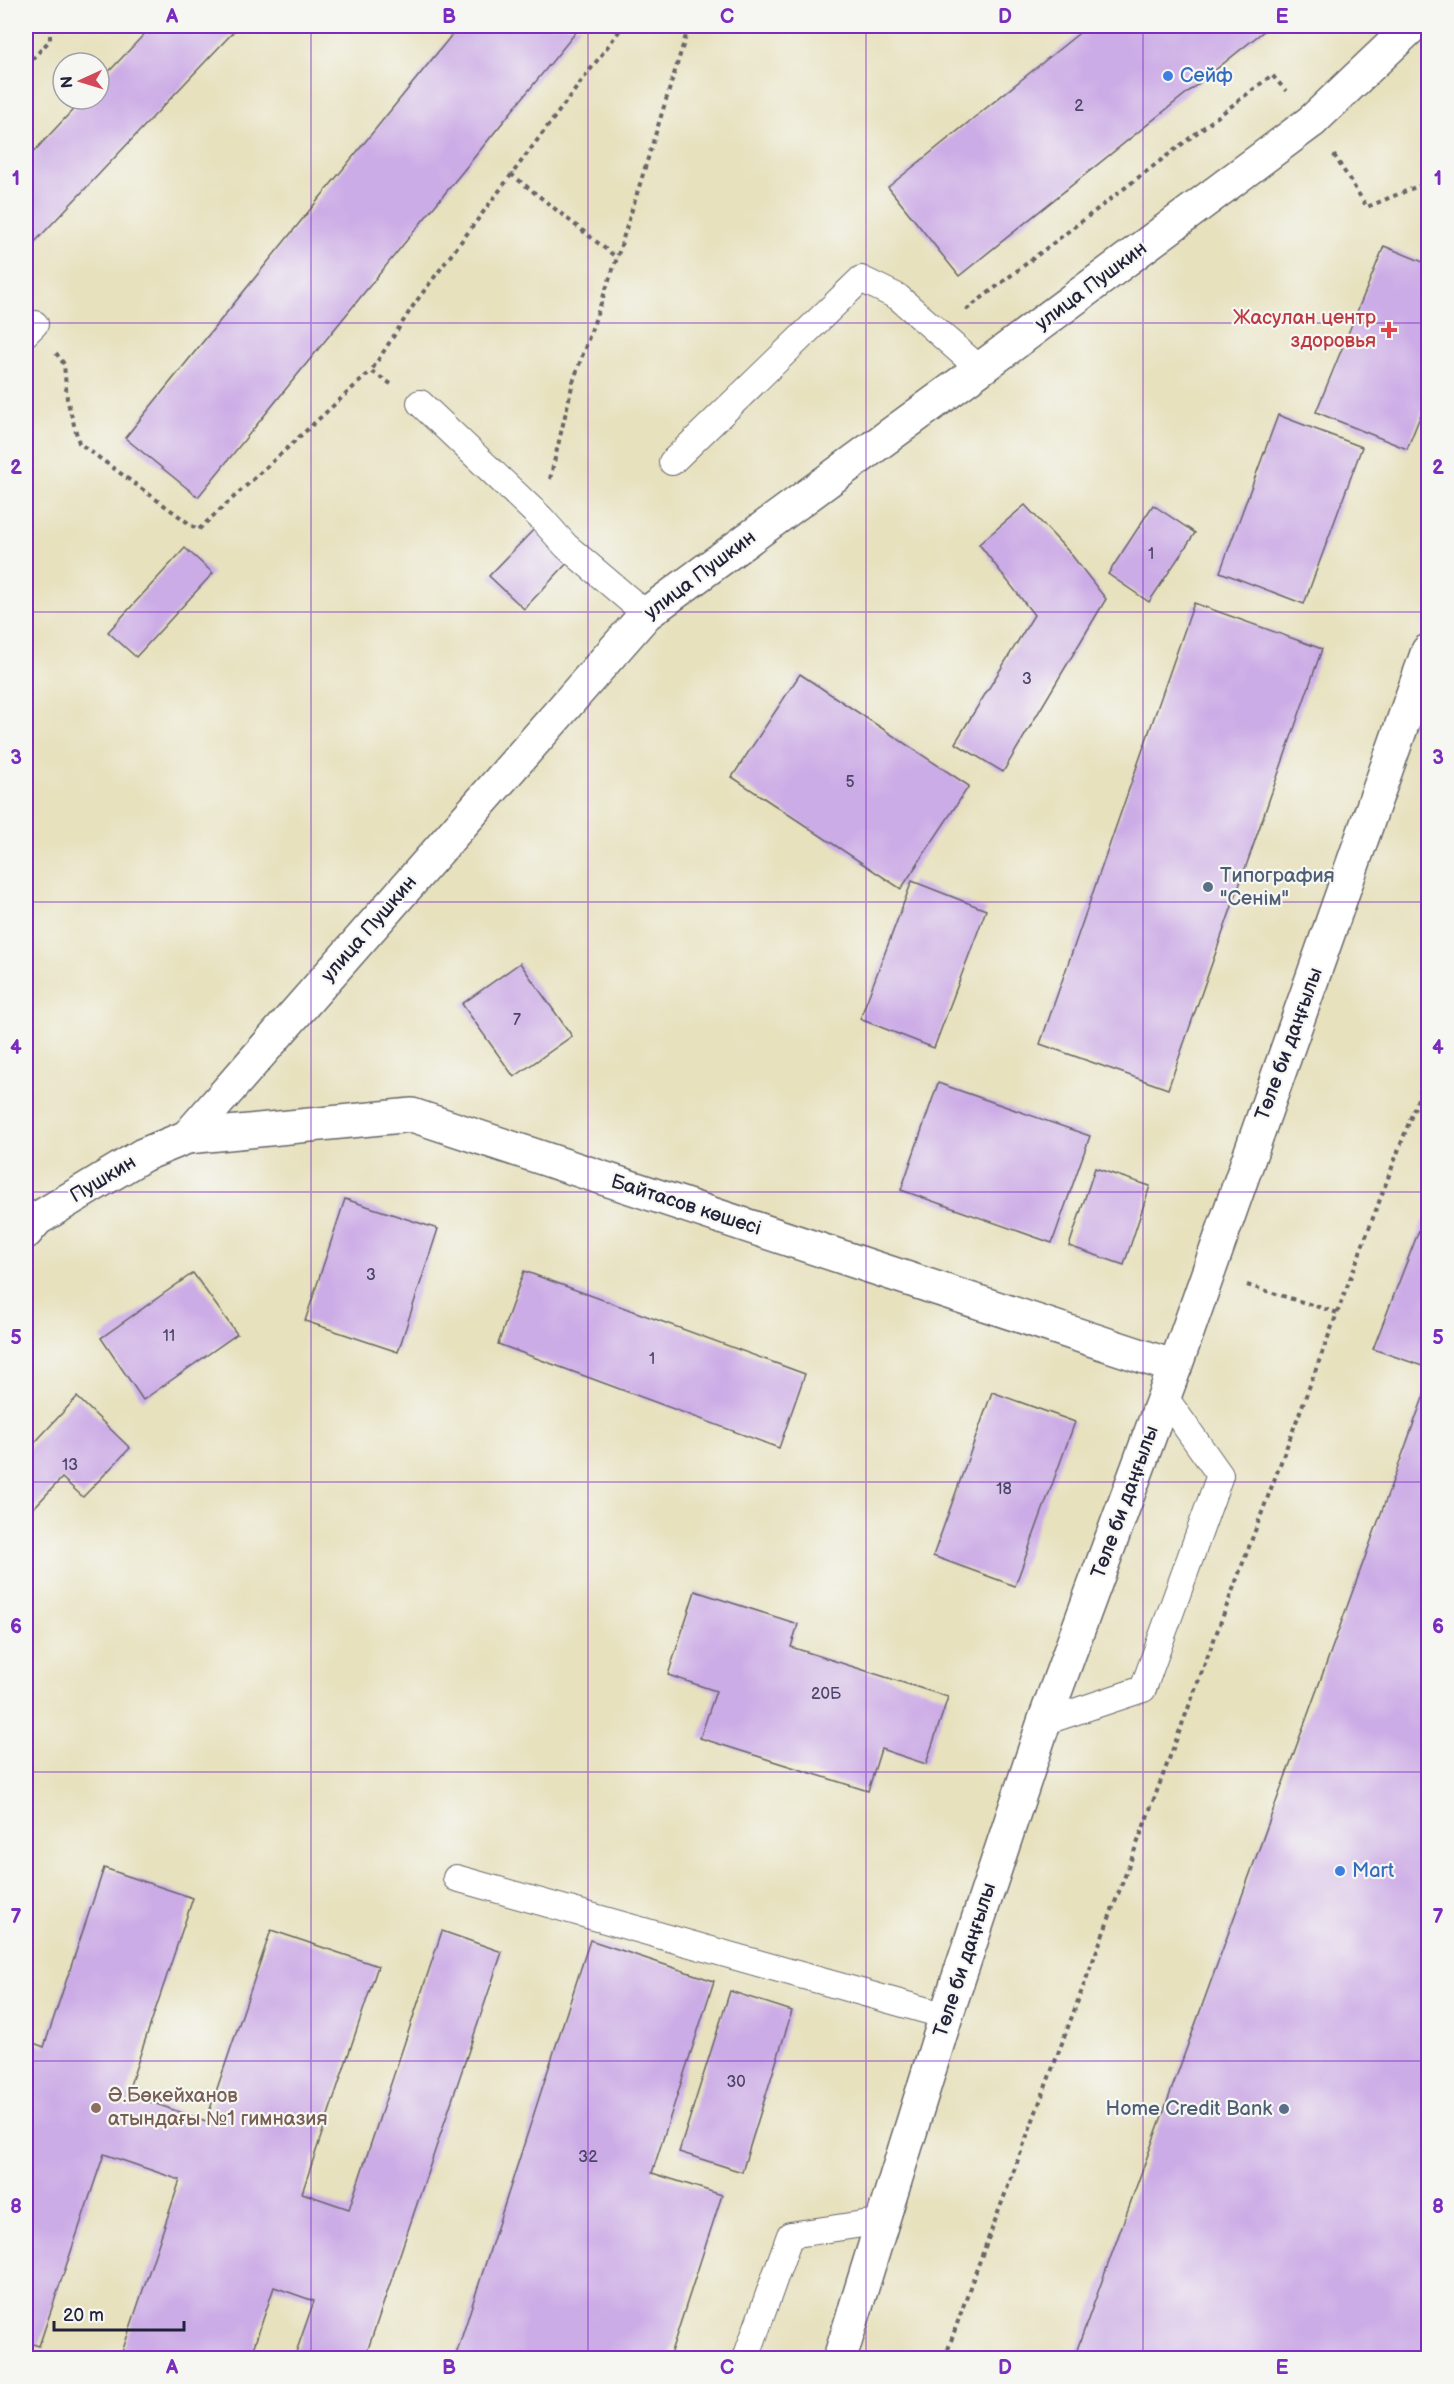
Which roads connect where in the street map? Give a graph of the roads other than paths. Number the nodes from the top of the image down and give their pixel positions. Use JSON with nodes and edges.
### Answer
{"nodes":[{"id":1,"x":1412,"y":26,"type":"edge"},
{"id":2,"x":980,"y":369,"type":"junction"},
{"id":3,"x":420,"y":403,"type":"road end"},
{"id":4,"x":672,"y":462,"type":"dead end"},
{"id":5,"x":646,"y":614,"type":"junction"},
{"id":6,"x":1428,"y":651,"type":"edge"},
{"id":7,"x":1419,"y":711,"type":"edge"},
{"id":8,"x":187,"y":1137,"type":"junction"},
{"id":9,"x":29,"y":1220,"type":"edge"},
{"id":10,"x":1169,"y":1382,"type":"junction"},
{"id":11,"x":1044,"y":1722,"type":"junction"},
{"id":12,"x":456,"y":1878,"type":"dead end"},
{"id":13,"x":946,"y":2016,"type":"junction"},
{"id":14,"x":883,"y":2221,"type":"junction"},
{"id":15,"x":746,"y":2358,"type":"edge"},
{"id":16,"x":840,"y":2358,"type":"edge"}],
"edges":[{"from":1,"to":2,"type":"street","name":"улица Пушкин"},
{"from":2,"to":4,"type":"lane"},
{"from":2,"to":5,"type":"street","name":"улица Пушкин"},
{"from":3,"to":5,"type":"lane"},
{"from":5,"to":8,"type":"street","name":"улица Пушкин"},
{"from":6,"to":7,"type":"street","name":"Төле би даңғылы"},
{"from":7,"to":10,"type":"street","name":"Төле би даңғылы"},
{"from":8,"to":9,"type":"street","name":"Пушкин"},
{"from":8,"to":10,"type":"street","name":"Байтасов көшесі"},
{"from":10,"to":11,"type":"street","name":"Төле би даңғылы"},
{"from":10,"to":11,"type":"lane"},
{"from":11,"to":13,"type":"street","name":"Төле би даңғылы"},
{"from":12,"to":13,"type":"lane"},
{"from":13,"to":14,"type":"street","name":"Төле би даңғылы"},
{"from":14,"to":15,"type":"lane"},
{"from":14,"to":16,"type":"street","name":"Төле би даңғылы"}]}
